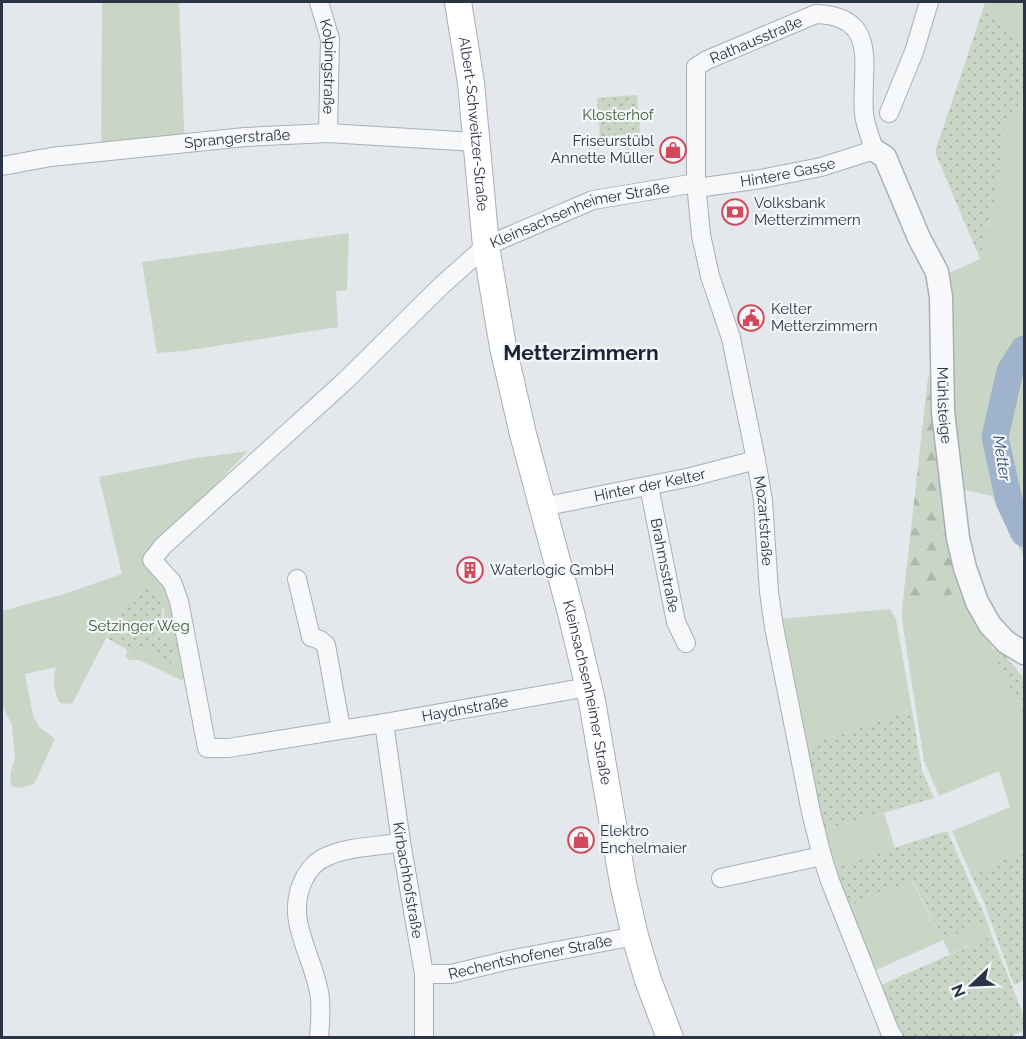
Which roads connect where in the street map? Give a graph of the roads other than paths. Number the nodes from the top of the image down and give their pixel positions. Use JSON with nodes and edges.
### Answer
{"nodes":[{"id":1,"x":319,"y":2,"type":"edge"},
{"id":2,"x":458,"y":2,"type":"edge"},
{"id":3,"x":928,"y":2,"type":"edge"},
{"id":4,"x":816,"y":8,"type":"edge"},
{"id":5,"x":889,"y":113,"type":"dead end"},
{"id":6,"x":328,"y":133,"type":"junction"},
{"id":7,"x":475,"y":142,"type":"junction"},
{"id":8,"x":874,"y":150,"type":"junction"},
{"id":9,"x":2,"y":166,"type":"edge"},
{"id":10,"x":696,"y":185,"type":"junction"},
{"id":11,"x":486,"y":246,"type":"junction"},
{"id":12,"x":756,"y":460,"type":"junction"},
{"id":13,"x":649,"y":486,"type":"junction"},
{"id":14,"x":542,"y":507,"type":"junction"},
{"id":15,"x":297,"y":579,"type":"dead end"},
{"id":16,"x":686,"y":643,"type":"dead end"},
{"id":17,"x":1024,"y":653,"type":"edge"},
{"id":18,"x":588,"y":687,"type":"junction"},
{"id":19,"x":384,"y":723,"type":"junction"},
{"id":20,"x":341,"y":729,"type":"junction"},
{"id":21,"x":401,"y":842,"type":"junction"},
{"id":22,"x":822,"y":856,"type":"junction"},
{"id":23,"x":721,"y":878,"type":"dead end"},
{"id":24,"x":635,"y":936,"type":"junction"},
{"id":25,"x":424,"y":974,"type":"junction"},
{"id":26,"x":886,"y":1036,"type":"edge"},
{"id":27,"x":319,"y":1038,"type":"edge"},
{"id":28,"x":424,"y":1038,"type":"edge"},
{"id":29,"x":670,"y":1038,"type":"edge"}],
"edges":[{"from":1,"to":6,"type":"street","name":"Kolpingstraße"},
{"from":2,"to":7,"type":"main road","name":"Albert-Schweitzer-Straße"},
{"from":3,"to":5,"type":"street"},
{"from":4,"to":8,"type":"street"},
{"from":4,"to":10,"type":"street","name":"Rathausstraße"},
{"from":6,"to":7,"type":"street","name":"Sprangerstraße"},
{"from":6,"to":9,"type":"street","name":"Sprangerstraße"},
{"from":7,"to":11,"type":"main road","name":"Albert-Schweitzer-Straße"},
{"from":8,"to":10,"type":"street","name":"Hintere Gasse"},
{"from":8,"to":17,"type":"street","name":"Mühlsteige"},
{"from":10,"to":11,"type":"street","name":"Kleinsachsenheimer Straße"},
{"from":10,"to":12,"type":"street","name":"Mozartstraße"},
{"from":11,"to":14,"type":"main road","name":"Kleinsachsenheimer Straße"},
{"from":11,"to":20,"type":"street","name":"Haydnstraße"},
{"from":12,"to":13,"type":"street","name":"Hinter der Kelter"},
{"from":12,"to":22,"type":"street","name":"Mozartstraße"},
{"from":13,"to":14,"type":"street","name":"Hinter der Kelter"},
{"from":13,"to":16,"type":"street","name":"Brahmsstraße"},
{"from":14,"to":18,"type":"main road","name":"Kleinsachsenheimer Straße"},
{"from":15,"to":20,"type":"street"},
{"from":18,"to":19,"type":"street","name":"Haydnstraße"},
{"from":18,"to":24,"type":"main road","name":"Kleinsachsenheimer Straße"},
{"from":19,"to":20,"type":"street","name":"Haydnstraße"},
{"from":19,"to":21,"type":"street","name":"Kirbachhofstraße"},
{"from":21,"to":25,"type":"street","name":"Kirbachhofstraße"},
{"from":21,"to":27,"type":"street"},
{"from":22,"to":23,"type":"street"},
{"from":22,"to":26,"type":"street","name":"Mozartstraße"},
{"from":24,"to":25,"type":"street","name":"Rechentshofener Straße"},
{"from":24,"to":29,"type":"main road","name":"Kleinsachsenheimer Straße"},
{"from":25,"to":28,"type":"street","name":"Kirbachhofstraße"}]}
